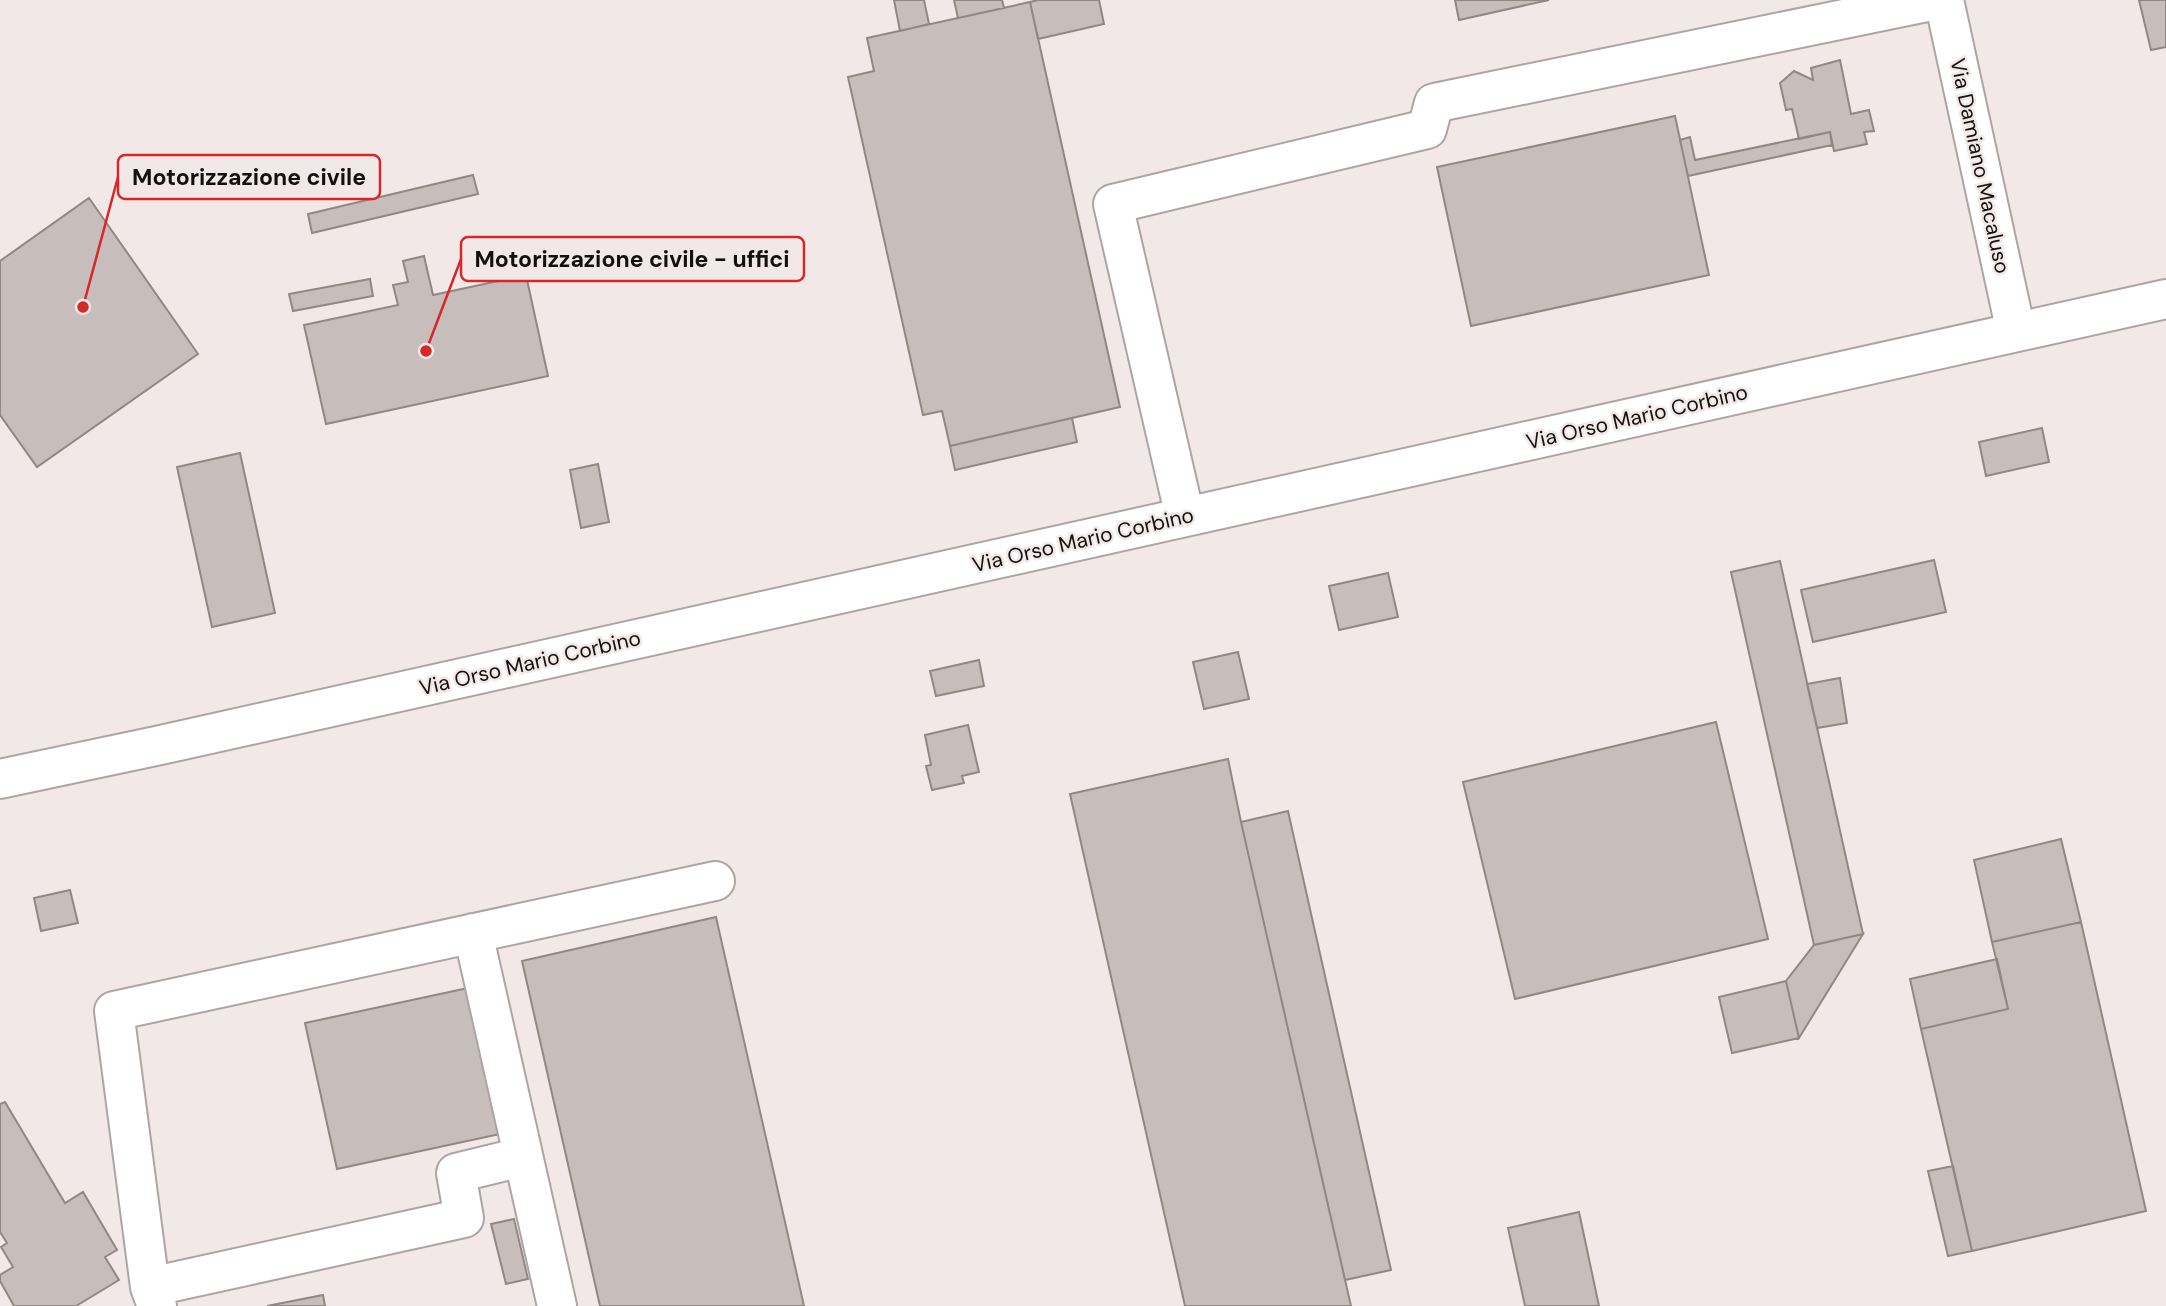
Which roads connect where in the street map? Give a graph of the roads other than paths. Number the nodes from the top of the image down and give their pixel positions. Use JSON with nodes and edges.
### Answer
{"nodes":[{"id":1,"x":1937,"y":0,"type":"edge"},
{"id":2,"x":1944,"y":0,"type":"edge"},
{"id":3,"x":2166,"y":299,"type":"edge"},
{"id":4,"x":2016,"y":332,"type":"junction"},
{"id":5,"x":1185,"y":517,"type":"junction"},
{"id":6,"x":0,"y":779,"type":"edge"},
{"id":7,"x":715,"y":881,"type":"dead end"},
{"id":8,"x":473,"y":933,"type":"junction"},
{"id":9,"x":522,"y":1157,"type":"junction"},
{"id":10,"x":153,"y":1297,"type":"edge"},
{"id":11,"x":557,"y":1306,"type":"edge"}],
"edges":[{"from":1,"to":5,"type":"street"},
{"from":2,"to":4,"type":"street","name":"Via Damiano Macaluso"},
{"from":3,"to":4,"type":"street","name":"Via Orso Mario Corbino"},
{"from":4,"to":5,"type":"street","name":"Via Orso Mario Corbino"},
{"from":5,"to":6,"type":"street","name":"Via Orso Mario Corbino"},
{"from":7,"to":8,"type":"street"},
{"from":8,"to":9,"type":"street"},
{"from":8,"to":10,"type":"street"},
{"from":9,"to":10,"type":"street"},
{"from":9,"to":11,"type":"street"}]}
